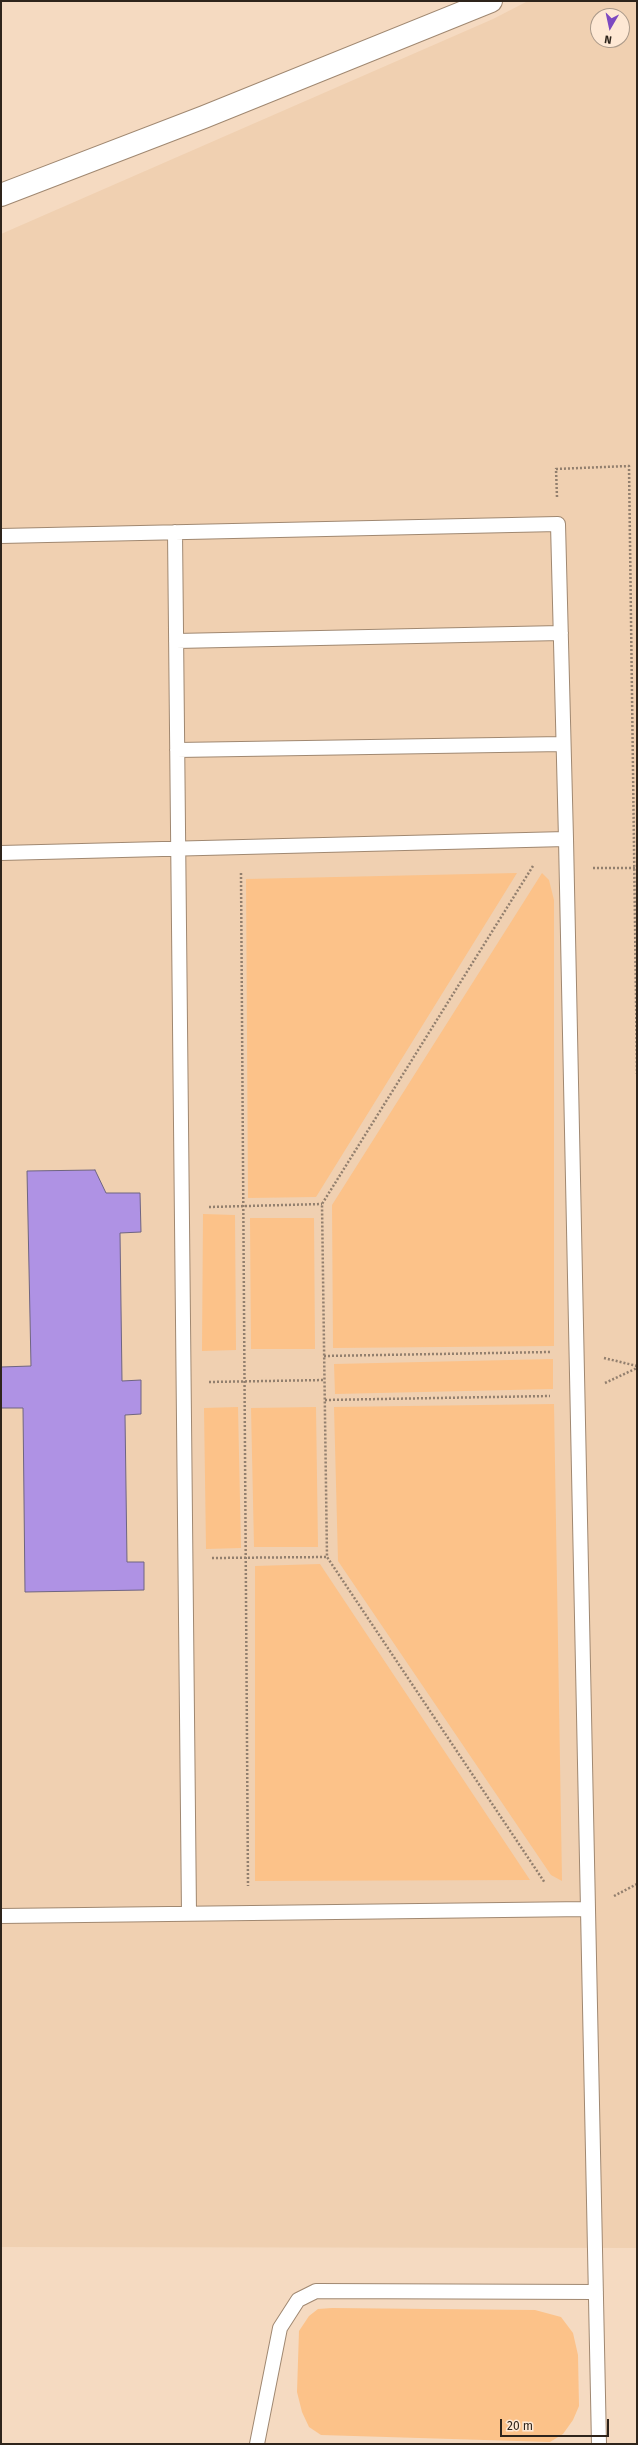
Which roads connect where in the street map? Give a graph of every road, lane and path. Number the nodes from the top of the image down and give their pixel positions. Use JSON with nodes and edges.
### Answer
{"nodes":[{"id":1,"x":491,"y":1,"type":"edge"},
{"id":2,"x":1,"y":195,"type":"edge"},
{"id":3,"x":558,"y":524,"type":"junction"},
{"id":4,"x":175,"y":532,"type":"junction"},
{"id":5,"x":1,"y":536,"type":"edge"},
{"id":6,"x":561,"y":633,"type":"junction"},
{"id":7,"x":176,"y":641,"type":"junction"},
{"id":8,"x":563,"y":744,"type":"junction"},
{"id":9,"x":177,"y":750,"type":"junction"},
{"id":10,"x":550,"y":839,"type":"junction"},
{"id":11,"x":566,"y":839,"type":"junction"},
{"id":12,"x":241,"y":847,"type":"junction"},
{"id":13,"x":178,"y":849,"type":"junction"},
{"id":14,"x":1,"y":854,"type":"edge"},
{"id":15,"x":636,"y":867,"type":"edge"},
{"id":16,"x":566,"y":869,"type":"junction"},
{"id":17,"x":637,"y":1074,"type":"edge"},
{"id":18,"x":322,"y":1204,"type":"junction"},
{"id":19,"x":243,"y":1205,"type":"junction"},
{"id":20,"x":182,"y":1208,"type":"junction"},
{"id":21,"x":576,"y":1352,"type":"junction"},
{"id":22,"x":324,"y":1356,"type":"junction"},
{"id":23,"x":637,"y":1367,"type":"edge"},
{"id":24,"x":325,"y":1380,"type":"junction"},
{"id":25,"x":244,"y":1381,"type":"junction"},
{"id":26,"x":184,"y":1383,"type":"junction"},
{"id":27,"x":577,"y":1395,"type":"junction"},
{"id":28,"x":325,"y":1400,"type":"junction"},
{"id":29,"x":245,"y":1557,"type":"junction"},
{"id":30,"x":327,"y":1557,"type":"junction"},
{"id":31,"x":186,"y":1558,"type":"junction"},
{"id":32,"x":587,"y":1909,"type":"junction"},
{"id":33,"x":564,"y":1910,"type":"junction"},
{"id":34,"x":189,"y":1913,"type":"junction"},
{"id":35,"x":248,"y":1913,"type":"junction"},
{"id":36,"x":1,"y":1916,"type":"edge"},
{"id":37,"x":596,"y":2292,"type":"junction"},
{"id":38,"x":257,"y":2444,"type":"edge"},
{"id":39,"x":599,"y":2444,"type":"edge"}],
"edges":[{"from":1,"to":2,"type":"street"},
{"from":3,"to":4,"type":"lane"},
{"from":3,"to":6,"type":"lane"},
{"from":3,"to":15,"type":"path"},
{"from":4,"to":5,"type":"lane"},
{"from":4,"to":7,"type":"lane"},
{"from":6,"to":7,"type":"lane"},
{"from":6,"to":8,"type":"lane"},
{"from":7,"to":9,"type":"lane"},
{"from":8,"to":9,"type":"lane"},
{"from":8,"to":11,"type":"lane"},
{"from":9,"to":13,"type":"lane"},
{"from":10,"to":11,"type":"lane"},
{"from":10,"to":12,"type":"lane"},
{"from":10,"to":18,"type":"path"},
{"from":11,"to":16,"type":"lane"},
{"from":12,"to":13,"type":"lane"},
{"from":12,"to":19,"type":"path"},
{"from":13,"to":14,"type":"lane"},
{"from":13,"to":20,"type":"lane"},
{"from":15,"to":16,"type":"path"},
{"from":15,"to":17,"type":"path"},
{"from":16,"to":21,"type":"lane"},
{"from":18,"to":19,"type":"path"},
{"from":18,"to":22,"type":"path"},
{"from":19,"to":20,"type":"path"},
{"from":19,"to":25,"type":"path"},
{"from":20,"to":26,"type":"lane"},
{"from":21,"to":22,"type":"path"},
{"from":21,"to":23,"type":"path"},
{"from":21,"to":27,"type":"lane"},
{"from":22,"to":24,"type":"path"},
{"from":23,"to":27,"type":"path"},
{"from":24,"to":25,"type":"path"},
{"from":24,"to":28,"type":"path"},
{"from":25,"to":26,"type":"path"},
{"from":25,"to":29,"type":"path"},
{"from":26,"to":31,"type":"lane"},
{"from":27,"to":28,"type":"path"},
{"from":27,"to":32,"type":"lane"},
{"from":28,"to":30,"type":"path"},
{"from":29,"to":30,"type":"path"},
{"from":29,"to":31,"type":"path"},
{"from":29,"to":35,"type":"path"},
{"from":30,"to":33,"type":"path"},
{"from":31,"to":34,"type":"lane"},
{"from":32,"to":33,"type":"lane"},
{"from":32,"to":37,"type":"lane"},
{"from":33,"to":35,"type":"lane"},
{"from":34,"to":35,"type":"lane"},
{"from":34,"to":36,"type":"lane"},
{"from":37,"to":38,"type":"lane"},
{"from":37,"to":39,"type":"lane"}]}
